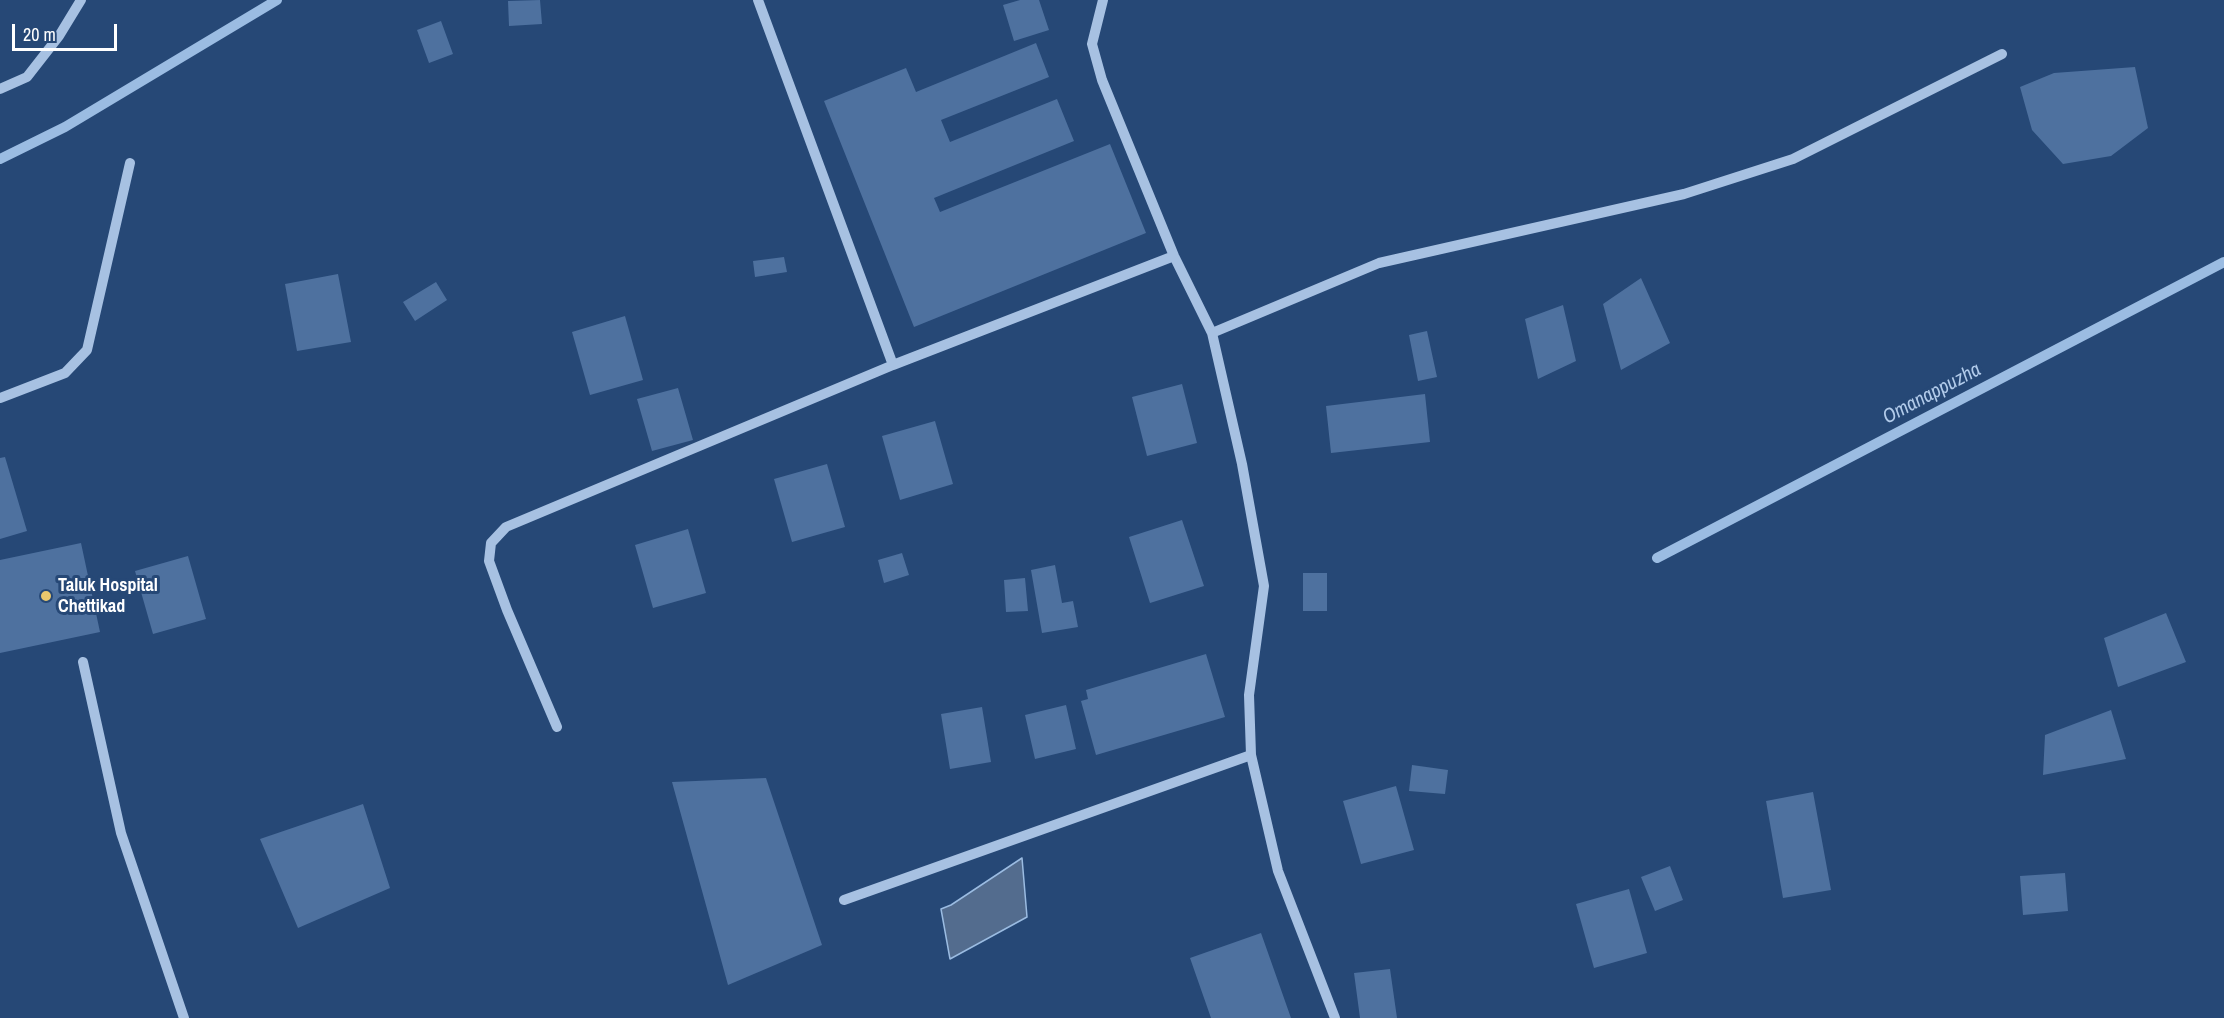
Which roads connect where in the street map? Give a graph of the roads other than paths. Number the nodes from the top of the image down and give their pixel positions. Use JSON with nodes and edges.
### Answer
{"nodes":[{"id":1,"x":81,"y":0,"type":"edge"},
{"id":2,"x":758,"y":0,"type":"edge"},
{"id":3,"x":1103,"y":0,"type":"edge"},
{"id":4,"x":2002,"y":54,"type":"dead end"},
{"id":5,"x":0,"y":89,"type":"edge"},
{"id":6,"x":130,"y":163,"type":"dead end"},
{"id":7,"x":1174,"y":256,"type":"junction"},
{"id":8,"x":1212,"y":333,"type":"junction"},
{"id":9,"x":893,"y":365,"type":"junction"},
{"id":10,"x":0,"y":398,"type":"edge"},
{"id":11,"x":83,"y":662,"type":"dead end"},
{"id":12,"x":557,"y":727,"type":"dead end"},
{"id":13,"x":1251,"y":755,"type":"junction"},
{"id":14,"x":844,"y":900,"type":"dead end"},
{"id":15,"x":184,"y":1018,"type":"edge"},
{"id":16,"x":1335,"y":1018,"type":"edge"}],
"edges":[{"from":1,"to":5,"type":"street"},
{"from":2,"to":9,"type":"street"},
{"from":3,"to":7,"type":"street"},
{"from":4,"to":8,"type":"street"},
{"from":6,"to":10,"type":"street"},
{"from":7,"to":8,"type":"street"},
{"from":7,"to":9,"type":"street"},
{"from":8,"to":13,"type":"street"},
{"from":9,"to":12,"type":"street"},
{"from":11,"to":15,"type":"street"},
{"from":13,"to":14,"type":"street"},
{"from":13,"to":16,"type":"street"}]}
